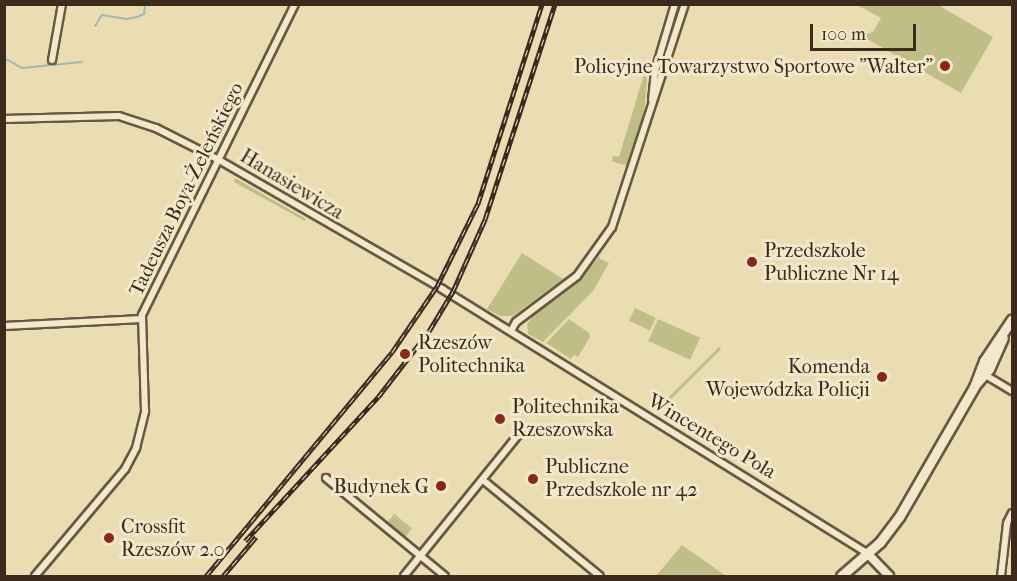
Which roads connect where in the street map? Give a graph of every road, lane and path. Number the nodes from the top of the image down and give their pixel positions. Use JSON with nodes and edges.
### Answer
{"nodes":[{"id":1,"x":62,"y":4,"type":"edge"},
{"id":2,"x":295,"y":4,"type":"edge"},
{"id":3,"x":675,"y":4,"type":"edge"},
{"id":4,"x":685,"y":4,"type":"edge"},
{"id":5,"x":52,"y":60,"type":"dead end"},
{"id":6,"x":652,"y":108,"type":"junction"},
{"id":7,"x":4,"y":119,"type":"edge"},
{"id":8,"x":219,"y":160,"type":"junction"},
{"id":9,"x":142,"y":319,"type":"junction"},
{"id":10,"x":1012,"y":319,"type":"edge"},
{"id":11,"x":4,"y":326,"type":"edge"},
{"id":12,"x":511,"y":331,"type":"junction"},
{"id":13,"x":982,"y":373,"type":"junction"},
{"id":14,"x":1012,"y":391,"type":"edge"},
{"id":15,"x":523,"y":429,"type":"dead end"},
{"id":16,"x":326,"y":478,"type":"dead end"},
{"id":17,"x":483,"y":480,"type":"junction"},
{"id":18,"x":1012,"y":513,"type":"edge"},
{"id":19,"x":867,"y":554,"type":"junction"},
{"id":20,"x":421,"y":556,"type":"junction"},
{"id":21,"x":35,"y":576,"type":"edge"},
{"id":22,"x":404,"y":576,"type":"edge"},
{"id":23,"x":445,"y":576,"type":"edge"},
{"id":24,"x":600,"y":576,"type":"edge"},
{"id":25,"x":841,"y":576,"type":"edge"},
{"id":26,"x":889,"y":576,"type":"edge"},
{"id":27,"x":1001,"y":576,"type":"edge"}],
"edges":[{"from":1,"to":5,"type":"street"},
{"from":2,"to":8,"type":"street","name":"Tadeusza Boya-Żeleńskiego"},
{"from":3,"to":6,"type":"street"},
{"from":4,"to":6,"type":"street"},
{"from":6,"to":12,"type":"street"},
{"from":7,"to":8,"type":"street","name":"Hanasiewicza"},
{"from":8,"to":9,"type":"street","name":"Tadeusza Boya-Żeleńskiego"},
{"from":8,"to":12,"type":"street","name":"Hanasiewicza"},
{"from":9,"to":11,"type":"street"},
{"from":9,"to":21,"type":"street","name":"Tadeusza Boya-Żeleńskiego"},
{"from":10,"to":13,"type":"main road"},
{"from":12,"to":19,"type":"street","name":"Wincentego Pola"},
{"from":13,"to":14,"type":"street"},
{"from":13,"to":19,"type":"main road"},
{"from":15,"to":17,"type":"street"},
{"from":16,"to":20,"type":"street"},
{"from":17,"to":20,"type":"street"},
{"from":17,"to":24,"type":"street"},
{"from":18,"to":27,"type":"street"},
{"from":19,"to":25,"type":"main road"},
{"from":19,"to":26,"type":"street","name":"Wincentego Pola"},
{"from":20,"to":22,"type":"street"},
{"from":20,"to":23,"type":"street"}]}
